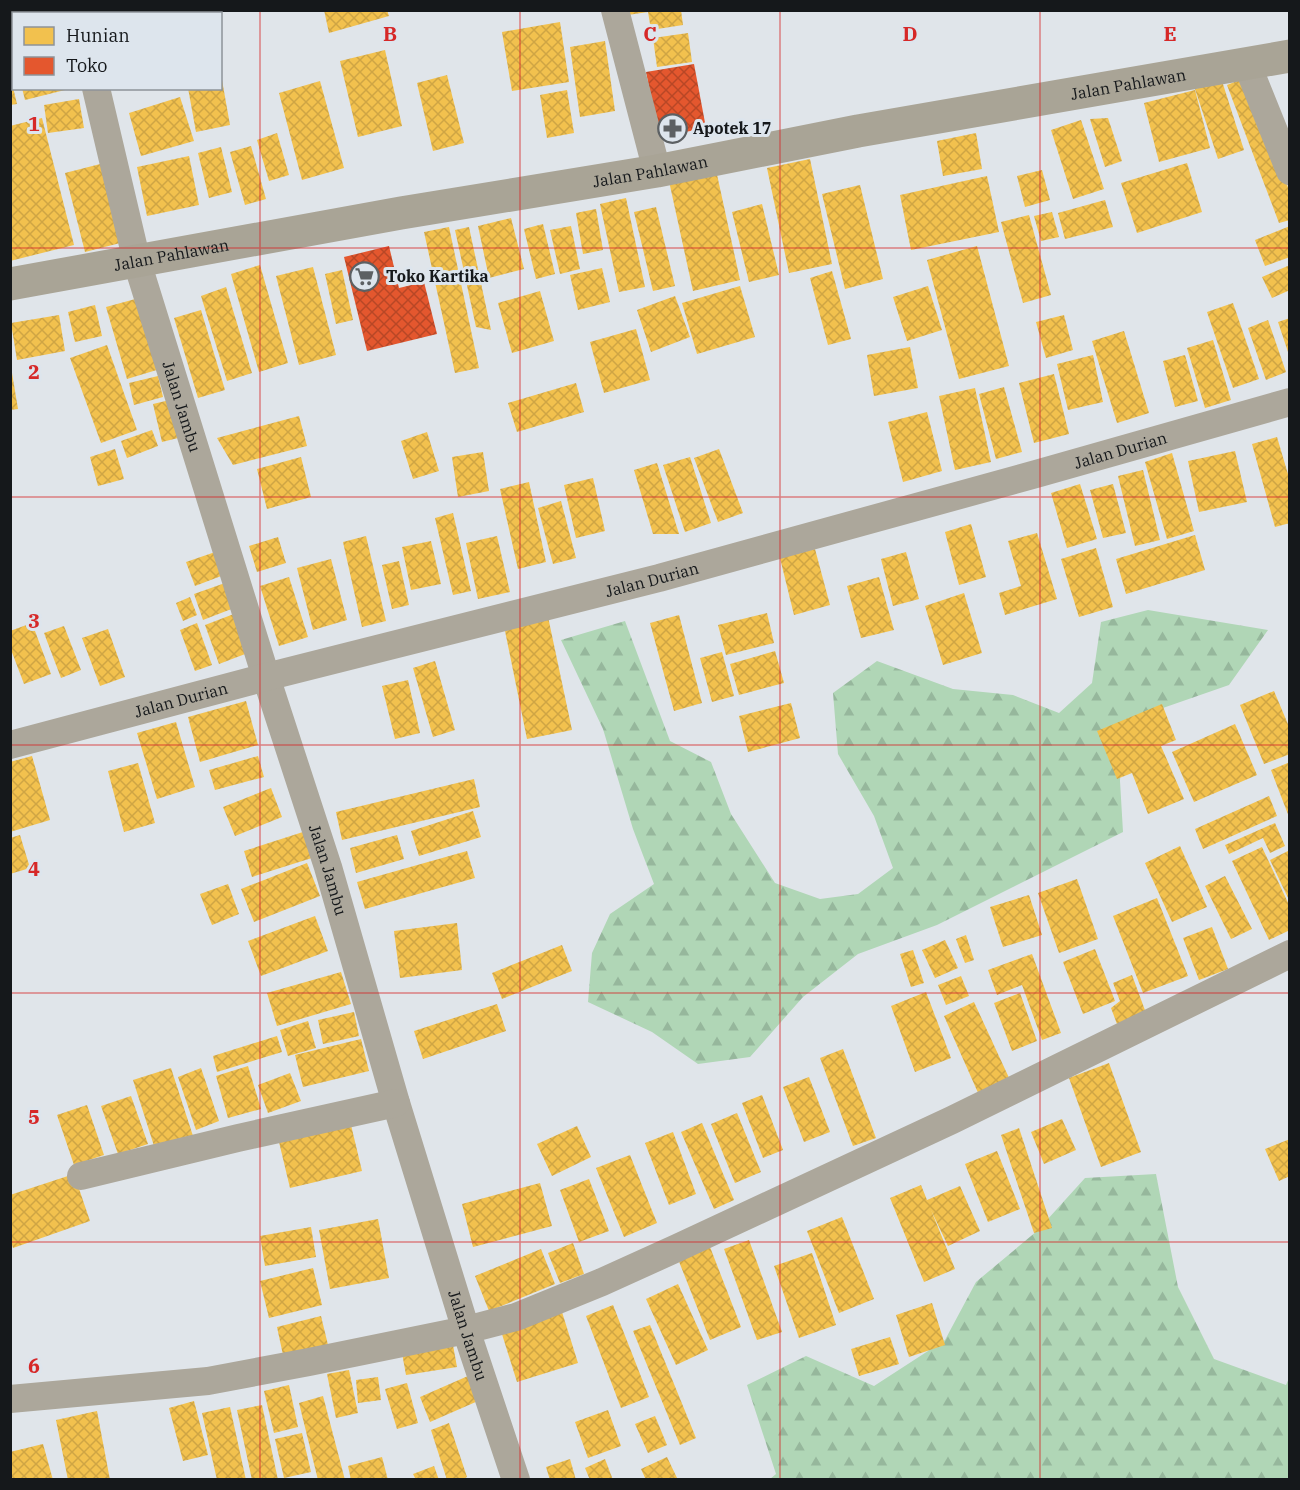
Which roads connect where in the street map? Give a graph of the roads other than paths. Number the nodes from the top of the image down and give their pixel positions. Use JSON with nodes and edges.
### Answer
{"nodes":[{"id":1,"x":615,"y":10,"type":"edge"},
{"id":2,"x":1290,"y":56,"type":"edge"},
{"id":3,"x":1247,"y":64,"type":"junction"},
{"id":4,"x":96,"y":90,"type":"edge"},
{"id":5,"x":657,"y":171,"type":"junction"},
{"id":6,"x":1290,"y":171,"type":"edge"},
{"id":7,"x":137,"y":262,"type":"junction"},
{"id":8,"x":10,"y":284,"type":"edge"},
{"id":9,"x":1290,"y":402,"type":"edge"},
{"id":10,"x":266,"y":677,"type":"junction"},
{"id":11,"x":10,"y":745,"type":"edge"},
{"id":12,"x":1290,"y":954,"type":"edge"},
{"id":13,"x":396,"y":1103,"type":"junction"},
{"id":14,"x":81,"y":1176,"type":"dead end"},
{"id":15,"x":466,"y":1330,"type":"junction"},
{"id":16,"x":10,"y":1399,"type":"edge"},
{"id":17,"x":516,"y":1479,"type":"edge"}],
"edges":[{"from":1,"to":5,"type":"street"},
{"from":2,"to":3,"type":"main road","name":"Jalan Pahlawan"},
{"from":3,"to":5,"type":"main road","name":"Jalan Pahlawan"},
{"from":3,"to":6,"type":"street"},
{"from":4,"to":7,"type":"street","name":"Jalan Jambu"},
{"from":5,"to":7,"type":"main road","name":"Jalan Pahlawan"},
{"from":7,"to":8,"type":"main road","name":"Jalan Pahlawan"},
{"from":7,"to":10,"type":"street","name":"Jalan Jambu"},
{"from":9,"to":10,"type":"street","name":"Jalan Durian"},
{"from":10,"to":11,"type":"street","name":"Jalan Durian"},
{"from":10,"to":13,"type":"street","name":"Jalan Jambu"},
{"from":12,"to":15,"type":"street"},
{"from":13,"to":14,"type":"street"},
{"from":13,"to":15,"type":"street","name":"Jalan Jambu"},
{"from":15,"to":16,"type":"street"},
{"from":15,"to":17,"type":"street","name":"Jalan Jambu"}]}
